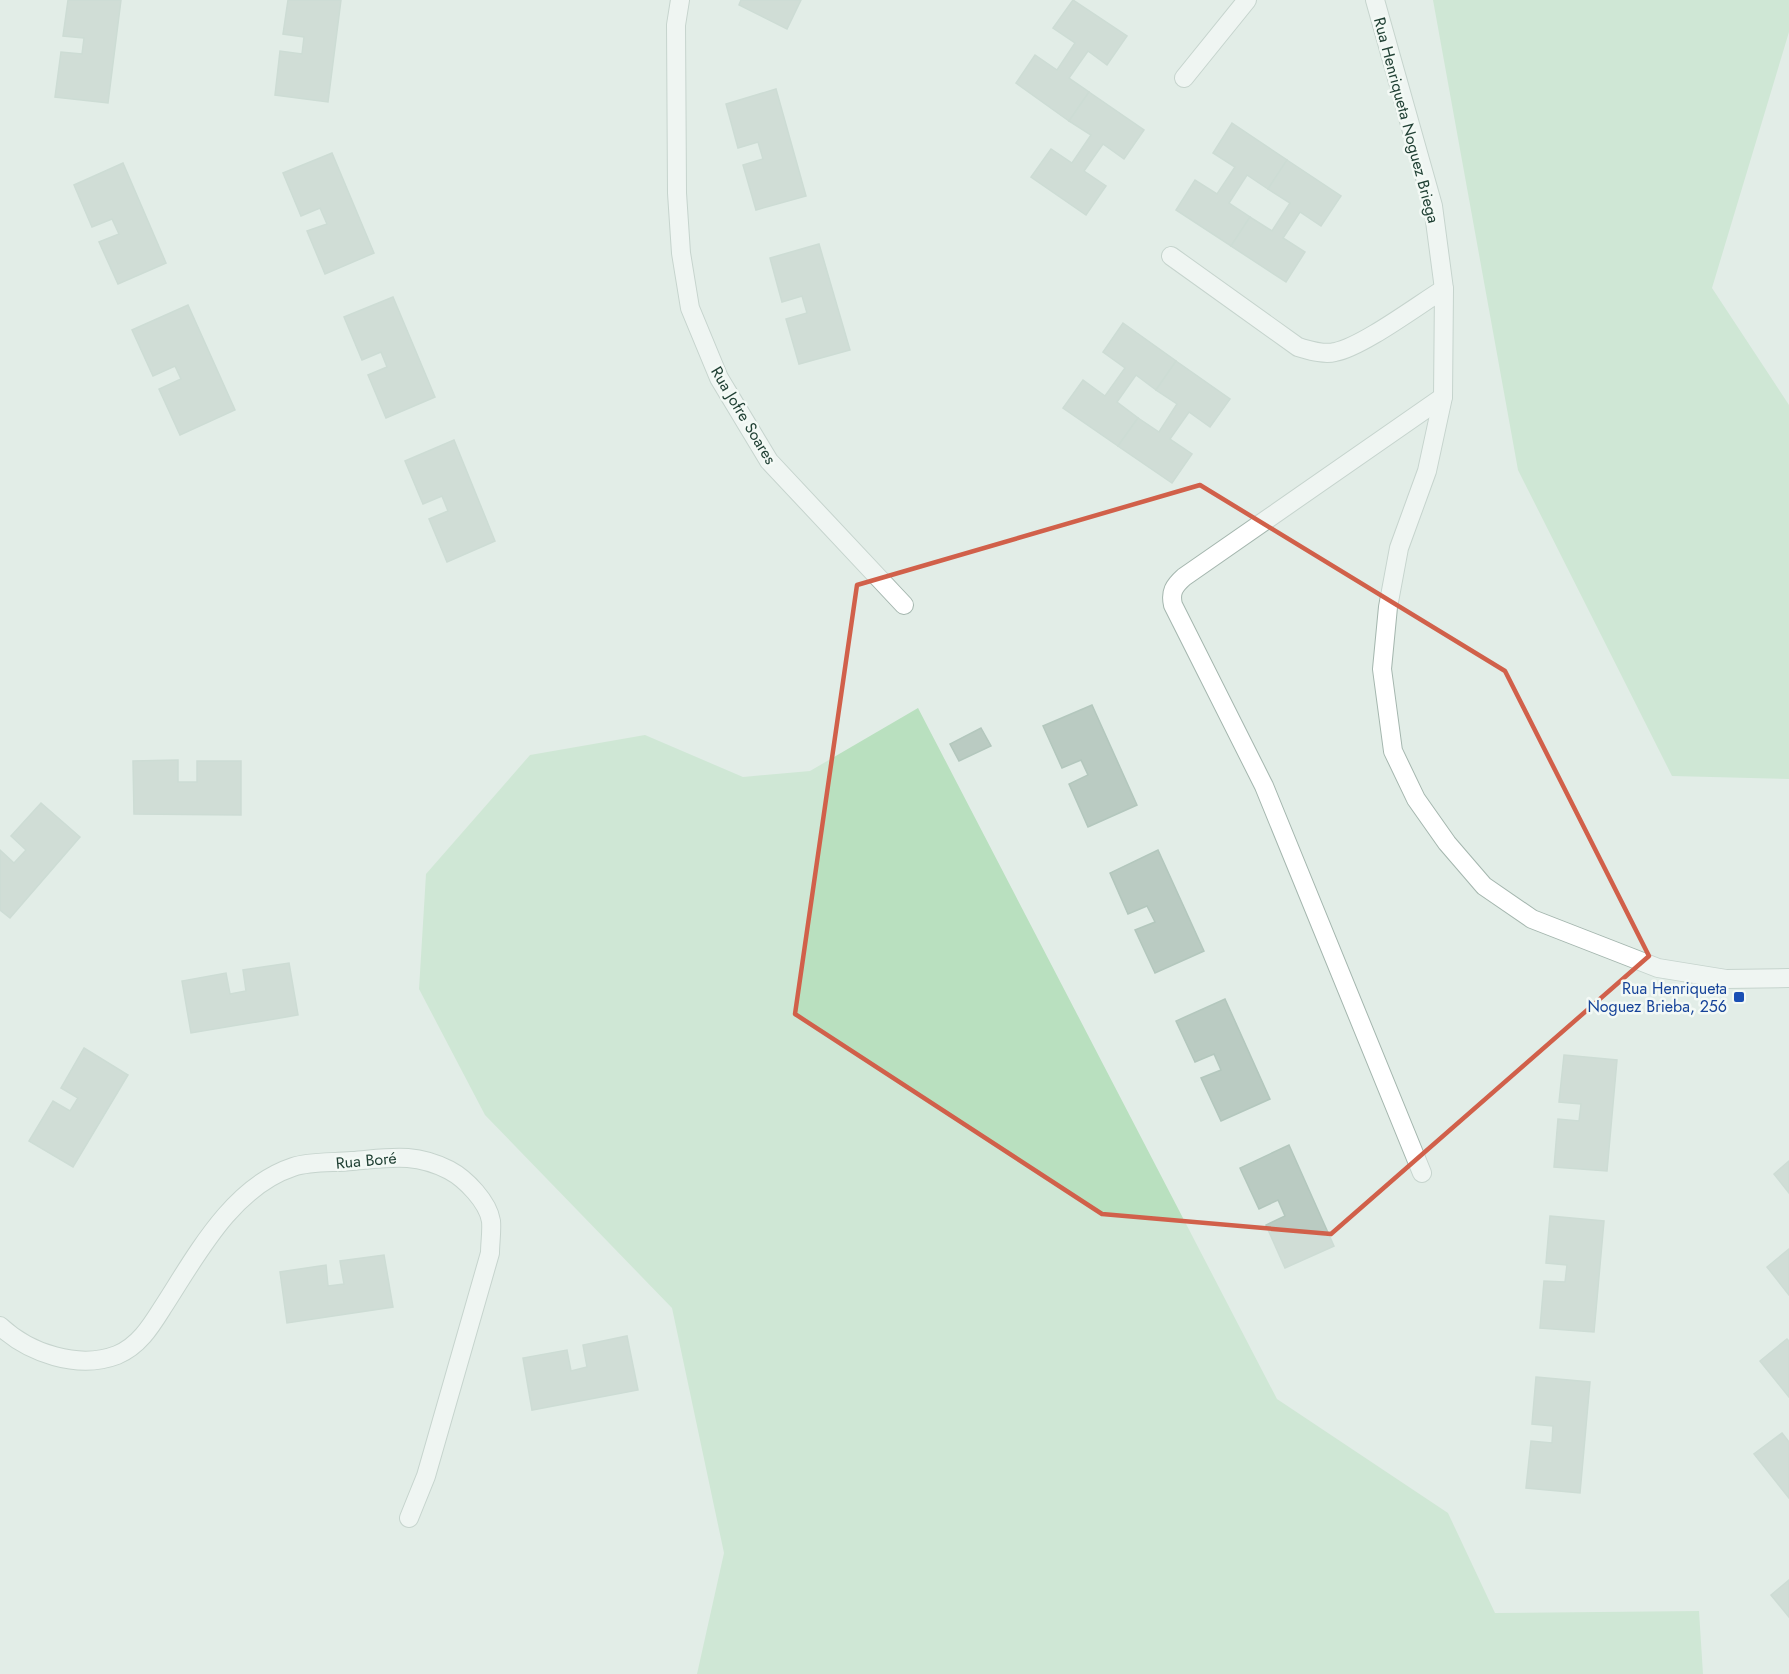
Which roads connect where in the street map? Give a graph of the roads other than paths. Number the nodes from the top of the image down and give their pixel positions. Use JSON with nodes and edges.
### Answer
{"nodes":[{"id":1,"x":680,"y":0,"type":"edge"},
{"id":2,"x":1247,"y":0,"type":"edge"},
{"id":3,"x":1375,"y":0,"type":"edge"},
{"id":4,"x":1184,"y":78,"type":"dead end"},
{"id":5,"x":1171,"y":256,"type":"dead end"},
{"id":6,"x":1444,"y":289,"type":"junction"},
{"id":7,"x":1443,"y":397,"type":"junction"},
{"id":8,"x":904,"y":605,"type":"dead end"},
{"id":9,"x":1789,"y":978,"type":"edge"},
{"id":10,"x":1422,"y":1173,"type":"dead end"},
{"id":11,"x":0,"y":1326,"type":"edge"},
{"id":12,"x":409,"y":1518,"type":"dead end"}],
"edges":[{"from":1,"to":8,"type":"street","name":"Rua Jofre Soares"},
{"from":2,"to":4,"type":"street"},
{"from":3,"to":6,"type":"street","name":"Rua Henriqueta Noguez Briega"},
{"from":5,"to":6,"type":"street"},
{"from":6,"to":7,"type":"street","name":"Rua Henriqueta Noguez Briega"},
{"from":7,"to":9,"type":"street","name":"Rua Henriqueta Noguez Briega"},
{"from":7,"to":10,"type":"street"},
{"from":11,"to":12,"type":"street","name":"Rua Boré"}]}
